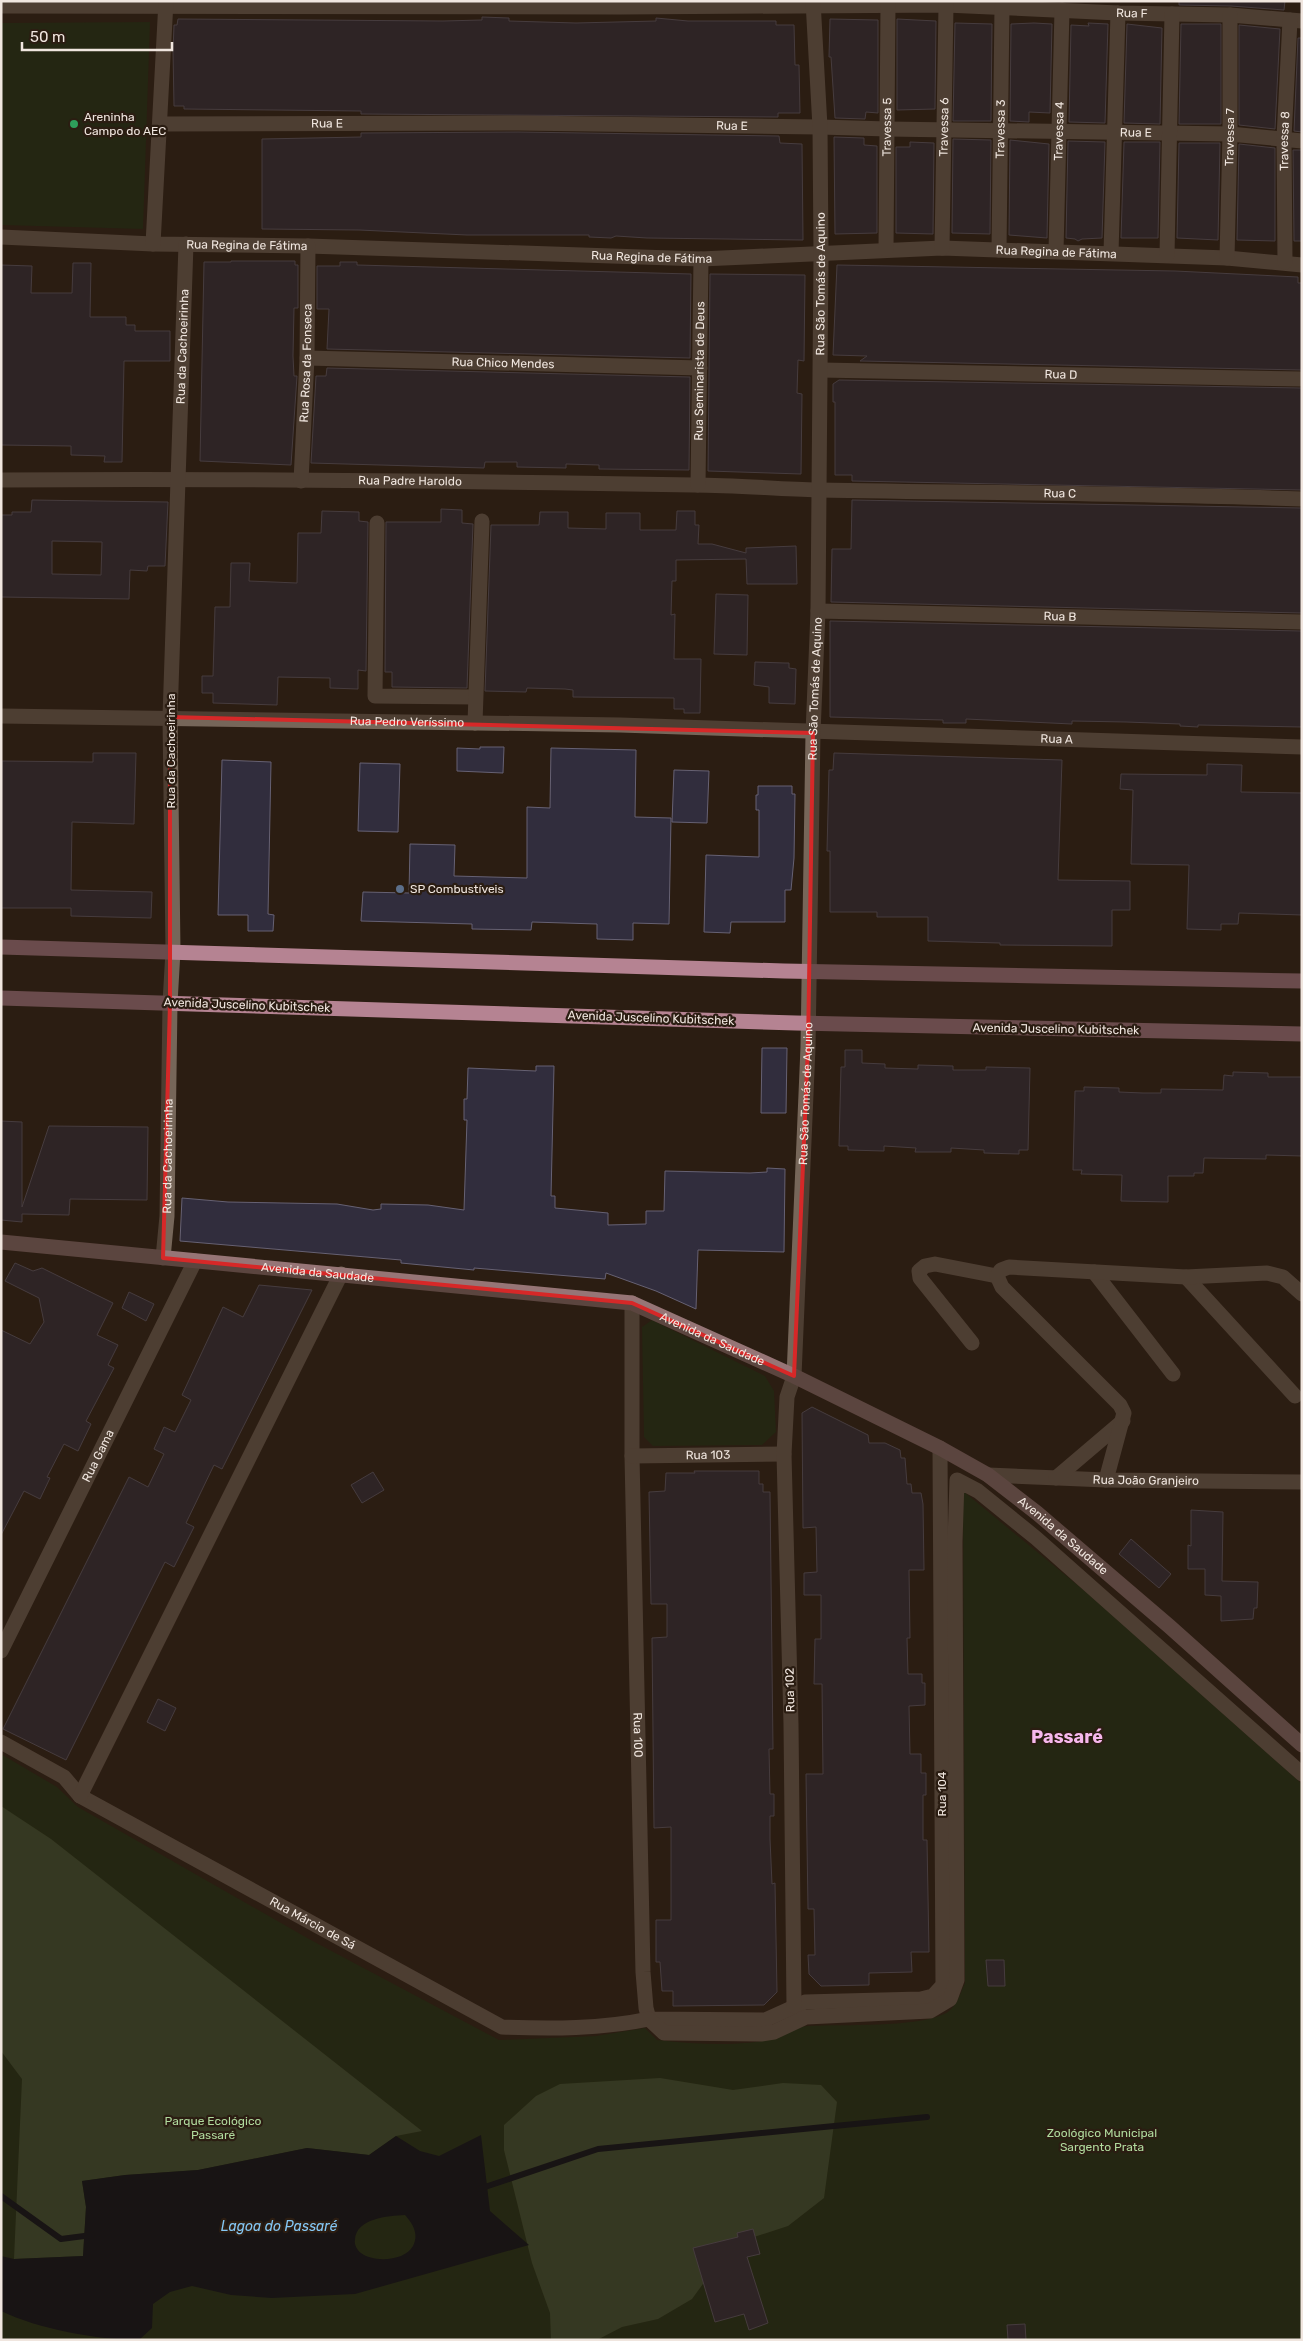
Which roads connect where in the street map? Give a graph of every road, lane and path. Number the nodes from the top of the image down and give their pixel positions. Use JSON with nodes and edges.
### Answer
{"nodes":[{"id":1,"x":166,"y":3,"type":"edge"},
{"id":2,"x":813,"y":3,"type":"edge"},
{"id":3,"x":619,"y":4,"type":"edge"},
{"id":4,"x":888,"y":5,"type":"junction"},
{"id":5,"x":946,"y":5,"type":"junction"},
{"id":6,"x":1,"y":6,"type":"edge"},
{"id":7,"x":1002,"y":6,"type":"junction"},
{"id":8,"x":1062,"y":10,"type":"junction"},
{"id":9,"x":1118,"y":13,"type":"junction"},
{"id":10,"x":1172,"y":14,"type":"junction"},
{"id":11,"x":1230,"y":15,"type":"junction"},
{"id":12,"x":1296,"y":20,"type":"edge"},
{"id":13,"x":161,"y":124,"type":"junction"},
{"id":14,"x":820,"y":126,"type":"junction"},
{"id":15,"x":888,"y":129,"type":"junction"},
{"id":16,"x":945,"y":129,"type":"junction"},
{"id":17,"x":1001,"y":130,"type":"junction"},
{"id":18,"x":1058,"y":132,"type":"junction"},
{"id":19,"x":1115,"y":132,"type":"junction"},
{"id":20,"x":1171,"y":133,"type":"junction"},
{"id":21,"x":1230,"y":134,"type":"junction"},
{"id":22,"x":1284,"y":138,"type":"junction"},
{"id":23,"x":1302,"y":141,"type":"edge"},
{"id":24,"x":1,"y":237,"type":"edge"},
{"id":25,"x":153,"y":244,"type":"junction"},
{"id":26,"x":186,"y":244,"type":"junction"},
{"id":27,"x":308,"y":246,"type":"junction"},
{"id":28,"x":942,"y":248,"type":"junction"},
{"id":29,"x":886,"y":249,"type":"junction"},
{"id":30,"x":999,"y":250,"type":"junction"},
{"id":31,"x":1056,"y":252,"type":"junction"},
{"id":32,"x":1111,"y":253,"type":"junction"},
{"id":33,"x":821,"y":255,"type":"junction"},
{"id":34,"x":1167,"y":255,"type":"junction"},
{"id":35,"x":1226,"y":258,"type":"junction"},
{"id":36,"x":701,"y":259,"type":"junction"},
{"id":37,"x":1285,"y":262,"type":"junction"},
{"id":38,"x":1302,"y":265,"type":"edge"},
{"id":39,"x":307,"y":358,"type":"junction"},
{"id":40,"x":700,"y":368,"type":"junction"},
{"id":41,"x":821,"y":370,"type":"junction"},
{"id":42,"x":1302,"y":380,"type":"edge"},
{"id":43,"x":177,"y":478,"type":"junction"},
{"id":44,"x":1,"y":480,"type":"edge"},
{"id":45,"x":301,"y":481,"type":"junction"},
{"id":46,"x":698,"y":485,"type":"junction"},
{"id":47,"x":818,"y":490,"type":"junction"},
{"id":48,"x":1302,"y":499,"type":"edge"},
{"id":49,"x":482,"y":521,"type":"dead end"},
{"id":50,"x":376,"y":523,"type":"dead end"},
{"id":51,"x":818,"y":610,"type":"junction"},
{"id":52,"x":1302,"y":622,"type":"edge"},
{"id":53,"x":475,"y":697,"type":"junction"},
{"id":54,"x":1,"y":716,"type":"edge"},
{"id":55,"x":170,"y":717,"type":"junction"},
{"id":56,"x":475,"y":724,"type":"junction"},
{"id":57,"x":812,"y":732,"type":"junction"},
{"id":58,"x":1302,"y":747,"type":"edge"},
{"id":59,"x":1,"y":947,"type":"edge"},
{"id":60,"x":173,"y":952,"type":"junction"},
{"id":61,"x":808,"y":971,"type":"junction"},
{"id":62,"x":1302,"y":981,"type":"edge"},
{"id":63,"x":1,"y":998,"type":"edge"},
{"id":64,"x":170,"y":1003,"type":"junction"},
{"id":65,"x":808,"y":1023,"type":"junction"},
{"id":66,"x":1302,"y":1034,"type":"edge"},
{"id":67,"x":1,"y":1242,"type":"edge"},
{"id":68,"x":163,"y":1258,"type":"junction"},
{"id":69,"x":195,"y":1261,"type":"junction"},
{"id":70,"x":1094,"y":1272,"type":"junction"},
{"id":71,"x":341,"y":1274,"type":"junction"},
{"id":72,"x":997,"y":1276,"type":"junction"},
{"id":73,"x":1186,"y":1277,"type":"junction"},
{"id":74,"x":1302,"y":1294,"type":"edge"},
{"id":75,"x":632,"y":1303,"type":"junction"},
{"id":76,"x":972,"y":1343,"type":"dead end"},
{"id":77,"x":1173,"y":1374,"type":"dead end"},
{"id":78,"x":794,"y":1376,"type":"junction"},
{"id":79,"x":1295,"y":1396,"type":"dead end"},
{"id":80,"x":1123,"y":1420,"type":"junction"},
{"id":81,"x":940,"y":1448,"type":"junction"},
{"id":82,"x":784,"y":1454,"type":"junction"},
{"id":83,"x":632,"y":1456,"type":"junction"},
{"id":84,"x":988,"y":1475,"type":"junction"},
{"id":85,"x":1056,"y":1478,"type":"junction"},
{"id":86,"x":1106,"y":1480,"type":"junction"},
{"id":87,"x":1302,"y":1482,"type":"edge"},
{"id":88,"x":1,"y":1651,"type":"edge"},
{"id":89,"x":1,"y":1742,"type":"edge"},
{"id":90,"x":1302,"y":1745,"type":"edge"},
{"id":91,"x":1302,"y":1774,"type":"edge"},
{"id":92,"x":80,"y":1796,"type":"junction"},
{"id":93,"x":794,"y":2006,"type":"junction"},
{"id":94,"x":649,"y":2019,"type":"junction"}],
"edges":[{"from":1,"to":3,"type":"street","name":"Rua F"},
{"from":1,"to":6,"type":"street","name":"Rua F"},
{"from":1,"to":13,"type":"street"},
{"from":2,"to":3,"type":"street","name":"Rua F"},
{"from":2,"to":4,"type":"street","name":"Rua F"},
{"from":2,"to":14,"type":"street","name":"Rua São Tomás de Aquino"},
{"from":4,"to":5,"type":"street","name":"Rua F"},
{"from":4,"to":15,"type":"street","name":"Travessa 5"},
{"from":5,"to":7,"type":"street","name":"Rua F"},
{"from":5,"to":16,"type":"street","name":"Travessa 6"},
{"from":7,"to":8,"type":"street","name":"Rua F"},
{"from":7,"to":17,"type":"street","name":"Travessa 3"},
{"from":8,"to":9,"type":"street","name":"Rua F"},
{"from":8,"to":18,"type":"street","name":"Travessa 4"},
{"from":9,"to":10,"type":"street","name":"Rua F"},
{"from":9,"to":19,"type":"street"},
{"from":10,"to":11,"type":"street","name":"Rua F"},
{"from":10,"to":20,"type":"street"},
{"from":11,"to":12,"type":"street","name":"Rua F"},
{"from":11,"to":21,"type":"street","name":"Travessa 7"},
{"from":12,"to":22,"type":"street","name":"Travessa 8"},
{"from":13,"to":14,"type":"street","name":"Rua E"},
{"from":13,"to":25,"type":"street"},
{"from":14,"to":15,"type":"street","name":"Rua E"},
{"from":14,"to":33,"type":"street","name":"Rua São Tomás de Aquino"},
{"from":15,"to":16,"type":"street","name":"Rua E"},
{"from":15,"to":29,"type":"street","name":"Travessa 5"},
{"from":16,"to":17,"type":"street","name":"Rua E"},
{"from":16,"to":28,"type":"street","name":"Travessa 6"},
{"from":17,"to":18,"type":"street","name":"Rua E"},
{"from":17,"to":30,"type":"street","name":"Travessa 3"},
{"from":18,"to":19,"type":"street","name":"Rua E"},
{"from":18,"to":31,"type":"street","name":"Travessa 4"},
{"from":19,"to":20,"type":"street","name":"Rua E"},
{"from":19,"to":32,"type":"street"},
{"from":20,"to":21,"type":"street","name":"Rua E"},
{"from":20,"to":34,"type":"street"},
{"from":21,"to":22,"type":"street","name":"Rua E"},
{"from":21,"to":35,"type":"street","name":"Travessa 7"},
{"from":22,"to":23,"type":"street","name":"Rua E"},
{"from":22,"to":37,"type":"street","name":"Travessa 8"},
{"from":24,"to":25,"type":"street","name":"Rua Regina de Fátima"},
{"from":25,"to":26,"type":"street","name":"Rua Regina de Fátima"},
{"from":26,"to":27,"type":"street","name":"Rua Regina de Fátima"},
{"from":26,"to":43,"type":"street","name":"Rua da Cachoeirinha"},
{"from":27,"to":36,"type":"street","name":"Rua Regina de Fátima"},
{"from":27,"to":39,"type":"street","name":"Rua Rosa da Fonseca"},
{"from":28,"to":29,"type":"street","name":"Rua Regina de Fátima"},
{"from":28,"to":30,"type":"street","name":"Rua Regina de Fátima"},
{"from":29,"to":33,"type":"street","name":"Rua Regina de Fátima"},
{"from":30,"to":31,"type":"street","name":"Rua Regina de Fátima"},
{"from":31,"to":32,"type":"street","name":"Rua Regina de Fátima"},
{"from":32,"to":34,"type":"street","name":"Rua Regina de Fátima"},
{"from":33,"to":36,"type":"street","name":"Rua Regina de Fátima"},
{"from":33,"to":41,"type":"street","name":"Rua São Tomás de Aquino"},
{"from":34,"to":35,"type":"street","name":"Rua Regina de Fátima"},
{"from":35,"to":37,"type":"street","name":"Rua Regina de Fátima"},
{"from":36,"to":40,"type":"street","name":"Rua Seminarista de Deus"},
{"from":37,"to":38,"type":"street","name":"Rua Regina de Fátima"},
{"from":39,"to":40,"type":"street","name":"Rua Chico Mendes"},
{"from":39,"to":45,"type":"street","name":"Rua Rosa da Fonseca"},
{"from":40,"to":46,"type":"street","name":"Rua Seminarista de Deus"},
{"from":41,"to":42,"type":"street","name":"Rua D"},
{"from":41,"to":47,"type":"street","name":"Rua São Tomás de Aquino"},
{"from":43,"to":44,"type":"street","name":"Rua Padre Haroldo"},
{"from":43,"to":45,"type":"street","name":"Rua Padre Haroldo"},
{"from":43,"to":55,"type":"street","name":"Rua da Cachoeirinha"},
{"from":45,"to":46,"type":"street","name":"Rua Padre Haroldo"},
{"from":46,"to":47,"type":"street","name":"Rua Padre Haroldo"},
{"from":47,"to":48,"type":"street","name":"Rua C"},
{"from":47,"to":51,"type":"street","name":"Rua São Tomás de Aquino"},
{"from":49,"to":53,"type":"street"},
{"from":50,"to":53,"type":"street"},
{"from":51,"to":52,"type":"street","name":"Rua B"},
{"from":51,"to":57,"type":"street","name":"Rua São Tomás de Aquino"},
{"from":53,"to":56,"type":"street"},
{"from":54,"to":55,"type":"street","name":"Rua Pedro Veríssimo"},
{"from":55,"to":56,"type":"street","name":"Rua Pedro Veríssimo"},
{"from":55,"to":60,"type":"street","name":"Rua da Cachoeirinha"},
{"from":56,"to":57,"type":"street","name":"Rua Pedro Veríssimo"},
{"from":57,"to":58,"type":"street","name":"Rua A"},
{"from":57,"to":61,"type":"street","name":"Rua São Tomás de Aquino"},
{"from":59,"to":60,"type":"main road"},
{"from":60,"to":61,"type":"main road"},
{"from":60,"to":64,"type":"street","name":"Rua da Cachoeirinha"},
{"from":61,"to":62,"type":"main road"},
{"from":61,"to":65,"type":"street","name":"Rua São Tomás de Aquino"},
{"from":63,"to":64,"type":"main road","name":"Avenida Juscelino Kubitschek"},
{"from":64,"to":65,"type":"main road","name":"Avenida Juscelino Kubitschek"},
{"from":64,"to":68,"type":"street","name":"Rua da Cachoeirinha"},
{"from":65,"to":66,"type":"main road","name":"Avenida Juscelino Kubitschek"},
{"from":65,"to":78,"type":"street","name":"Rua São Tomás de Aquino"},
{"from":67,"to":68,"type":"street","name":"Avenida da Saudade"},
{"from":68,"to":69,"type":"street","name":"Avenida da Saudade"},
{"from":69,"to":71,"type":"street","name":"Avenida da Saudade"},
{"from":69,"to":88,"type":"street","name":"Rua Gama"},
{"from":70,"to":72,"type":"street"},
{"from":70,"to":73,"type":"street"},
{"from":70,"to":77,"type":"street"},
{"from":71,"to":75,"type":"street","name":"Avenida da Saudade"},
{"from":71,"to":92,"type":"street"},
{"from":72,"to":76,"type":"street"},
{"from":72,"to":80,"type":"street"},
{"from":73,"to":74,"type":"street"},
{"from":73,"to":79,"type":"street"},
{"from":75,"to":78,"type":"street","name":"Avenida da Saudade"},
{"from":75,"to":83,"type":"street","name":"Rua 100"},
{"from":78,"to":81,"type":"street","name":"Avenida da Saudade"},
{"from":78,"to":82,"type":"street","name":"Rua 102"},
{"from":80,"to":85,"type":"street"},
{"from":80,"to":86,"type":"street"},
{"from":81,"to":84,"type":"street","name":"Avenida da Saudade"},
{"from":81,"to":93,"type":"street","name":"Rua 104"},
{"from":82,"to":83,"type":"street","name":"Rua 103"},
{"from":82,"to":93,"type":"street","name":"Rua 102"},
{"from":83,"to":94,"type":"street","name":"Rua 100"},
{"from":84,"to":85,"type":"street","name":"Rua João Granjeiro"},
{"from":84,"to":90,"type":"street","name":"Avenida da Saudade"},
{"from":85,"to":86,"type":"street","name":"Rua João Granjeiro"},
{"from":86,"to":87,"type":"street","name":"Rua João Granjeiro"},
{"from":89,"to":92,"type":"street","name":"Rua Márcio de Sá"},
{"from":91,"to":94,"type":"street"},
{"from":92,"to":94,"type":"street","name":"Rua Márcio de Sá"},
{"from":93,"to":94,"type":"street"}]}
